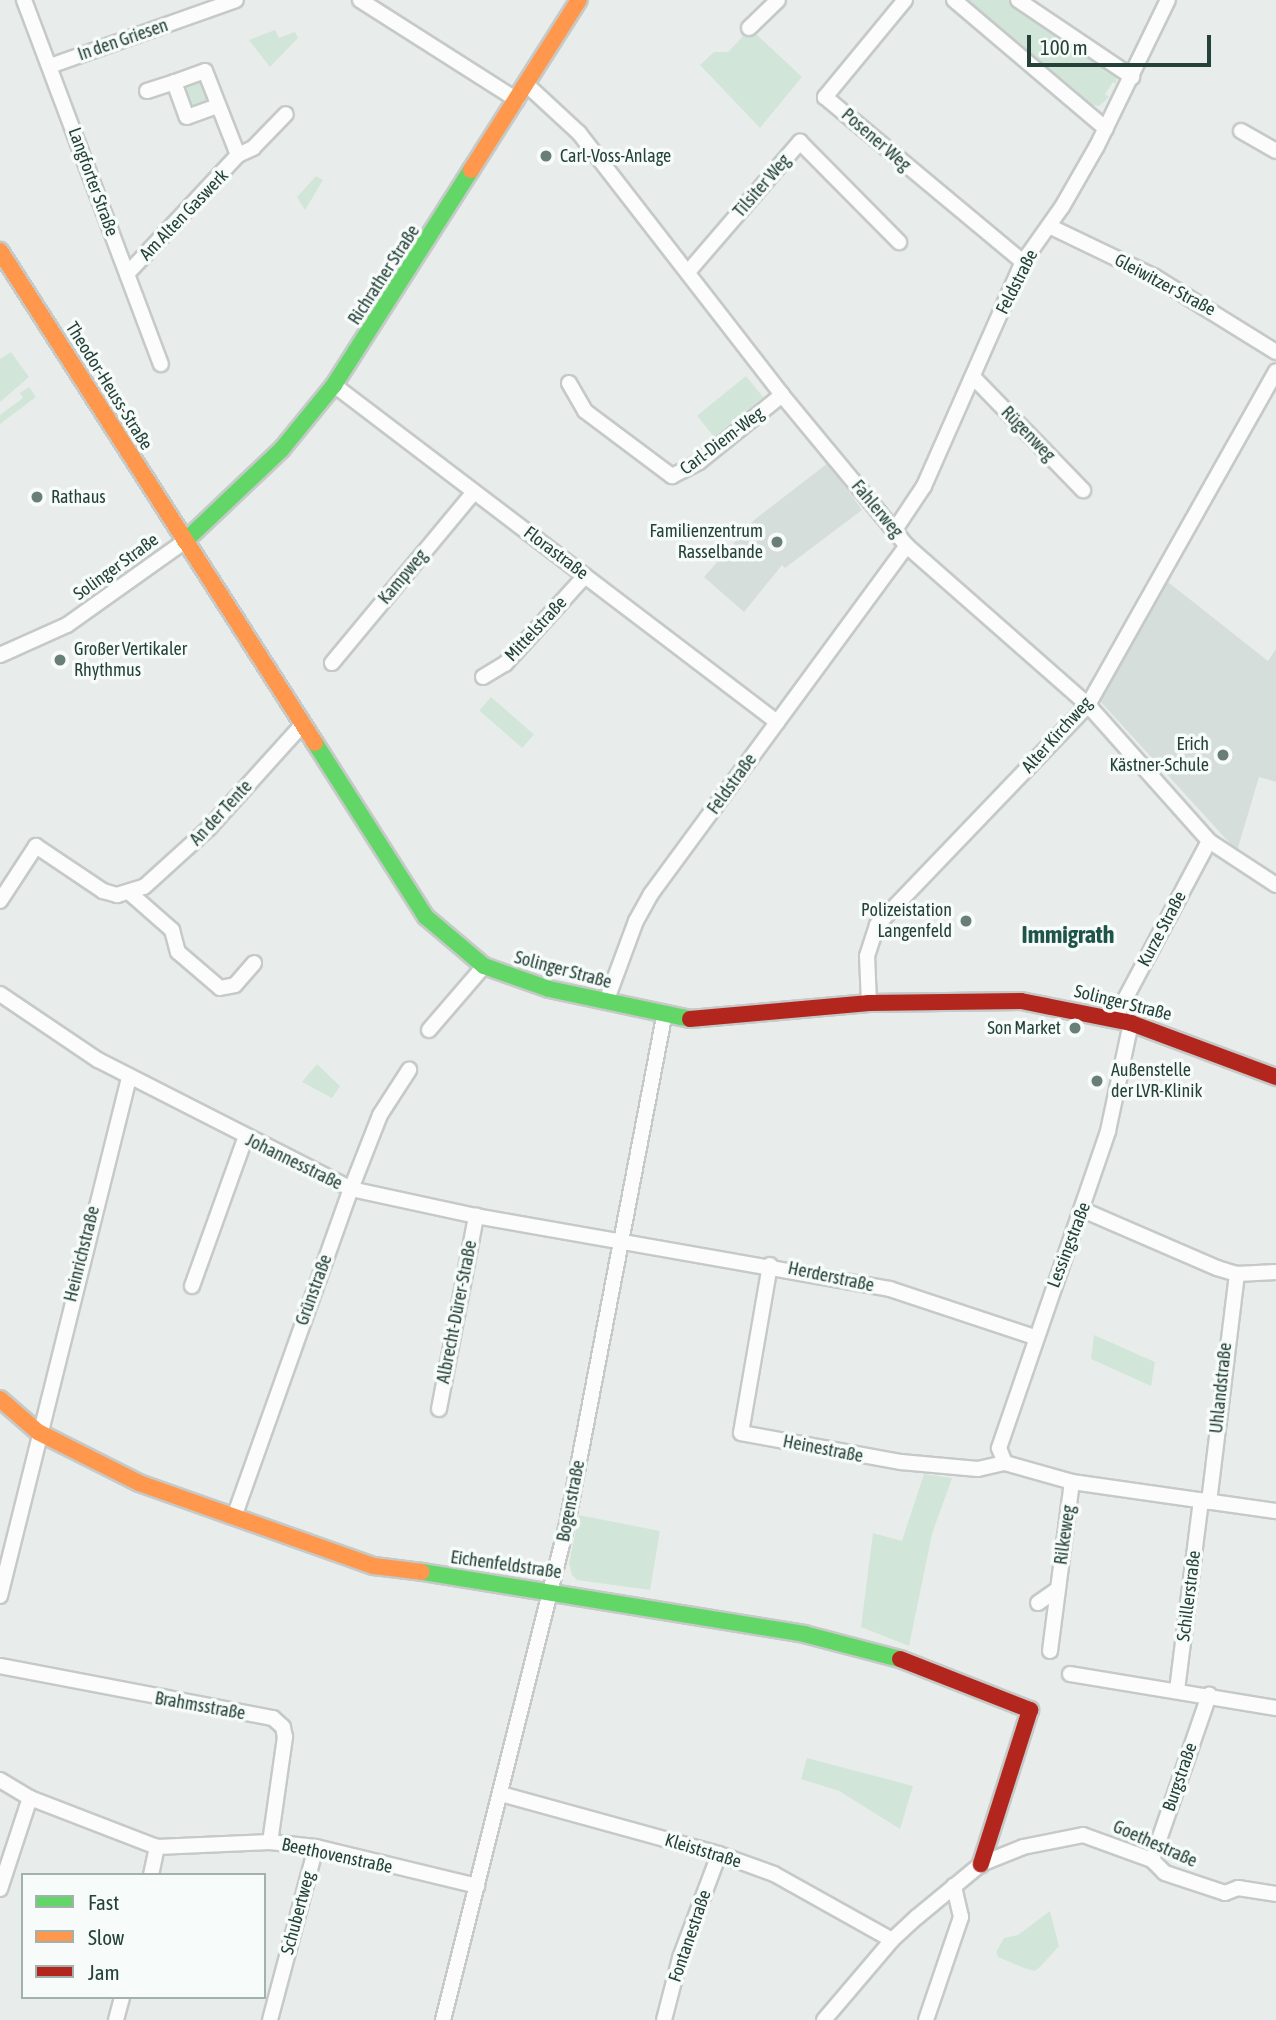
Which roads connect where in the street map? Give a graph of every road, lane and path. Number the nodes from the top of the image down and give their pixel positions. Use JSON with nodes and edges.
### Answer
{"nodes":[{"id":1,"x":24,"y":0,"type":"edge"},
{"id":2,"x":236,"y":0,"type":"edge"},
{"id":3,"x":360,"y":0,"type":"edge"},
{"id":4,"x":579,"y":0,"type":"edge"},
{"id":5,"x":778,"y":0,"type":"edge"},
{"id":6,"x":905,"y":0,"type":"edge"},
{"id":7,"x":954,"y":0,"type":"edge"},
{"id":8,"x":1018,"y":0,"type":"edge"},
{"id":9,"x":1168,"y":0,"type":"edge"},
{"id":10,"x":749,"y":28,"type":"dead end"},
{"id":11,"x":50,"y":66,"type":"junction"},
{"id":12,"x":1132,"y":77,"type":"junction"},
{"id":13,"x":174,"y":82,"type":"junction"},
{"id":14,"x":527,"y":84,"type":"junction"},
{"id":15,"x":147,"y":91,"type":"dead end"},
{"id":16,"x":517,"y":100,"type":"junction"},
{"id":17,"x":218,"y":106,"type":"junction"},
{"id":18,"x":286,"y":114,"type":"dead end"},
{"id":19,"x":1106,"y":129,"type":"junction"},
{"id":20,"x":1241,"y":131,"type":"dead end"},
{"id":21,"x":1276,"y":151,"type":"edge"},
{"id":22,"x":239,"y":155,"type":"junction"},
{"id":23,"x":1049,"y":226,"type":"junction"},
{"id":24,"x":899,"y":242,"type":"dead end"},
{"id":25,"x":0,"y":251,"type":"edge"},
{"id":26,"x":1023,"y":262,"type":"junction"},
{"id":27,"x":688,"y":272,"type":"junction"},
{"id":28,"x":127,"y":274,"type":"junction"},
{"id":29,"x":1276,"y":352,"type":"edge"},
{"id":30,"x":161,"y":364,"type":"dead end"},
{"id":31,"x":1276,"y":371,"type":"edge"},
{"id":32,"x":972,"y":377,"type":"junction"},
{"id":33,"x":569,"y":383,"type":"dead end"},
{"id":34,"x":334,"y":385,"type":"junction"},
{"id":35,"x":782,"y":395,"type":"junction"},
{"id":36,"x":1083,"y":490,"type":"dead end"},
{"id":37,"x":474,"y":492,"type":"junction"},
{"id":38,"x":894,"y":531,"type":"junction"},
{"id":39,"x":185,"y":541,"type":"junction"},
{"id":40,"x":907,"y":546,"type":"junction"},
{"id":41,"x":585,"y":576,"type":"junction"},
{"id":42,"x":0,"y":655,"type":"edge"},
{"id":43,"x":332,"y":663,"type":"dead end"},
{"id":44,"x":482,"y":677,"type":"dead end"},
{"id":45,"x":1088,"y":705,"type":"junction"},
{"id":46,"x":777,"y":722,"type":"junction"},
{"id":47,"x":303,"y":724,"type":"junction"},
{"id":48,"x":1209,"y":841,"type":"junction"},
{"id":49,"x":1276,"y":885,"type":"edge"},
{"id":50,"x":131,"y":894,"type":"junction"},
{"id":51,"x":0,"y":901,"type":"edge"},
{"id":52,"x":254,"y":963,"type":"dead end"},
{"id":53,"x":484,"y":966,"type":"junction"},
{"id":54,"x":0,"y":994,"type":"edge"},
{"id":55,"x":606,"y":1002,"type":"junction"},
{"id":56,"x":869,"y":1003,"type":"junction"},
{"id":57,"x":664,"y":1017,"type":"junction"},
{"id":58,"x":1124,"y":1020,"type":"junction"},
{"id":59,"x":429,"y":1030,"type":"dead end"},
{"id":60,"x":409,"y":1070,"type":"dead end"},
{"id":61,"x":1276,"y":1077,"type":"edge"},
{"id":62,"x":130,"y":1078,"type":"junction"},
{"id":63,"x":246,"y":1139,"type":"junction"},
{"id":64,"x":351,"y":1189,"type":"junction"},
{"id":65,"x":1083,"y":1210,"type":"junction"},
{"id":66,"x":476,"y":1216,"type":"junction"},
{"id":67,"x":623,"y":1242,"type":"junction"},
{"id":68,"x":770,"y":1265,"type":"junction"},
{"id":69,"x":1276,"y":1272,"type":"edge"},
{"id":70,"x":1237,"y":1273,"type":"junction"},
{"id":71,"x":192,"y":1286,"type":"dead end"},
{"id":72,"x":1034,"y":1337,"type":"junction"},
{"id":73,"x":0,"y":1399,"type":"edge"},
{"id":74,"x":439,"y":1409,"type":"dead end"},
{"id":75,"x":38,"y":1432,"type":"junction"},
{"id":76,"x":1005,"y":1462,"type":"junction"},
{"id":77,"x":1072,"y":1482,"type":"junction"},
{"id":78,"x":1205,"y":1502,"type":"junction"},
{"id":79,"x":1276,"y":1511,"type":"edge"},
{"id":80,"x":234,"y":1517,"type":"junction"},
{"id":81,"x":1058,"y":1589,"type":"junction"},
{"id":82,"x":552,"y":1590,"type":"junction"},
{"id":83,"x":0,"y":1597,"type":"edge"},
{"id":84,"x":1038,"y":1603,"type":"dead end"},
{"id":85,"x":1050,"y":1651,"type":"dead end"},
{"id":86,"x":0,"y":1666,"type":"edge"},
{"id":87,"x":1070,"y":1674,"type":"dead end"},
{"id":88,"x":1177,"y":1690,"type":"junction"},
{"id":89,"x":1209,"y":1695,"type":"junction"},
{"id":90,"x":1276,"y":1708,"type":"edge"},
{"id":91,"x":0,"y":1780,"type":"edge"},
{"id":92,"x":500,"y":1794,"type":"junction"},
{"id":93,"x":30,"y":1798,"type":"junction"},
{"id":94,"x":270,"y":1842,"type":"junction"},
{"id":95,"x":158,"y":1847,"type":"junction"},
{"id":96,"x":316,"y":1847,"type":"junction"},
{"id":97,"x":719,"y":1854,"type":"junction"},
{"id":98,"x":1152,"y":1860,"type":"junction"},
{"id":99,"x":981,"y":1864,"type":"junction"},
{"id":100,"x":152,"y":1873,"type":"edge"},
{"id":101,"x":477,"y":1886,"type":"junction"},
{"id":102,"x":954,"y":1886,"type":"junction"},
{"id":103,"x":0,"y":1889,"type":"edge"},
{"id":104,"x":1276,"y":1894,"type":"edge"},
{"id":105,"x":892,"y":1940,"type":"junction"},
{"id":106,"x":121,"y":1999,"type":"edge"},
{"id":107,"x":116,"y":2020,"type":"edge"},
{"id":108,"x":270,"y":2020,"type":"edge"},
{"id":109,"x":443,"y":2020,"type":"edge"},
{"id":110,"x":664,"y":2020,"type":"edge"},
{"id":111,"x":824,"y":2020,"type":"edge"},
{"id":112,"x":926,"y":2020,"type":"edge"}],
"edges":[{"from":1,"to":11,"type":"street","name":"Langforter Straße"},
{"from":2,"to":11,"type":"street","name":"In den Griesen"},
{"from":3,"to":16,"type":"street"},
{"from":4,"to":14,"type":"street","name":"Richrather Straße"},
{"from":5,"to":10,"type":"street"},
{"from":6,"to":26,"type":"street","name":"Posener Weg"},
{"from":7,"to":19,"type":"street"},
{"from":8,"to":12,"type":"street"},
{"from":9,"to":12,"type":"street","name":"Feldstraße"},
{"from":11,"to":28,"type":"street","name":"Langforter Straße"},
{"from":12,"to":19,"type":"street","name":"Feldstraße"},
{"from":13,"to":15,"type":"street","name":"Am Alten Gaswerk"},
{"from":13,"to":17,"type":"street","name":"Am Alten Gaswerk"},
{"from":13,"to":17,"type":"street"},
{"from":14,"to":16,"type":"street","name":"Richrather Straße"},
{"from":14,"to":27,"type":"street","name":"Fahlerweg"},
{"from":16,"to":34,"type":"street","name":"Richrather Straße"},
{"from":17,"to":22,"type":"street","name":"Am Alten Gaswerk"},
{"from":18,"to":22,"type":"street","name":"Am Alten Gaswerk"},
{"from":19,"to":23,"type":"street","name":"Feldstraße"},
{"from":20,"to":21,"type":"street"},
{"from":22,"to":28,"type":"street","name":"Am Alten Gaswerk"},
{"from":23,"to":26,"type":"street","name":"Feldstraße"},
{"from":23,"to":29,"type":"street","name":"Gleiwitzer Straße"},
{"from":24,"to":27,"type":"street","name":"Tilsiter Weg"},
{"from":25,"to":39,"type":"street","name":"Theodor-Heuss-Straße"},
{"from":26,"to":32,"type":"street","name":"Feldstraße"},
{"from":27,"to":35,"type":"street","name":"Fahlerweg"},
{"from":28,"to":30,"type":"street","name":"Langforter Straße"},
{"from":31,"to":45,"type":"street","name":"Alter Kirchweg"},
{"from":32,"to":36,"type":"street","name":"Rügenweg"},
{"from":32,"to":38,"type":"street","name":"Feldstraße"},
{"from":33,"to":35,"type":"street","name":"Carl-Diem-Weg"},
{"from":34,"to":37,"type":"street","name":"Florastraße"},
{"from":34,"to":39,"type":"street","name":"Richrather Straße"},
{"from":35,"to":38,"type":"street","name":"Fahlerweg"},
{"from":37,"to":41,"type":"street","name":"Florastraße"},
{"from":37,"to":43,"type":"street","name":"Kampweg"},
{"from":38,"to":40,"type":"street","name":"Fahlerweg"},
{"from":39,"to":42,"type":"street","name":"Solinger Straße"},
{"from":39,"to":47,"type":"street","name":"Solinger Straße"},
{"from":40,"to":45,"type":"street","name":"Fahlerweg"},
{"from":40,"to":46,"type":"street","name":"Feldstraße"},
{"from":41,"to":44,"type":"street","name":"Mittelstraße"},
{"from":41,"to":46,"type":"street","name":"Florastraße"},
{"from":45,"to":48,"type":"street","name":"Fahlerweg"},
{"from":45,"to":56,"type":"street","name":"Alter Kirchweg"},
{"from":46,"to":55,"type":"street","name":"Feldstraße"},
{"from":47,"to":50,"type":"street","name":"An der Tente"},
{"from":47,"to":53,"type":"street","name":"Solinger Straße"},
{"from":48,"to":49,"type":"street","name":"Fahlerweg"},
{"from":48,"to":58,"type":"street","name":"Kurze Straße"},
{"from":50,"to":51,"type":"street"},
{"from":50,"to":52,"type":"street"},
{"from":53,"to":55,"type":"street","name":"Solinger Straße"},
{"from":53,"to":59,"type":"street"},
{"from":54,"to":62,"type":"street","name":"Johannesstraße"},
{"from":55,"to":57,"type":"street","name":"Solinger Straße"},
{"from":56,"to":57,"type":"street","name":"Solinger Straße"},
{"from":56,"to":58,"type":"street","name":"Solinger Straße"},
{"from":57,"to":67,"type":"street","name":"Bogenstraße"},
{"from":58,"to":61,"type":"street","name":"Solinger Straße"},
{"from":58,"to":65,"type":"street","name":"Lessingstraße"},
{"from":60,"to":64,"type":"street","name":"Grünstraße"},
{"from":62,"to":63,"type":"street","name":"Johannesstraße"},
{"from":62,"to":75,"type":"street","name":"Heinrichstraße"},
{"from":63,"to":64,"type":"street","name":"Johannesstraße"},
{"from":63,"to":71,"type":"street"},
{"from":64,"to":66,"type":"street","name":"Johannesstraße"},
{"from":64,"to":80,"type":"street","name":"Grünstraße"},
{"from":65,"to":70,"type":"street"},
{"from":65,"to":72,"type":"street","name":"Lessingstraße"},
{"from":66,"to":67,"type":"street","name":"Johannesstraße"},
{"from":66,"to":74,"type":"street","name":"Albrecht-Dürer-Straße"},
{"from":67,"to":68,"type":"street","name":"Herderstraße"},
{"from":67,"to":82,"type":"street","name":"Bogenstraße"},
{"from":68,"to":72,"type":"street","name":"Herderstraße"},
{"from":68,"to":76,"type":"street","name":"Heinestraße"},
{"from":69,"to":70,"type":"street"},
{"from":70,"to":78,"type":"street","name":"Uhlandstraße"},
{"from":72,"to":76,"type":"street","name":"Lessingstraße"},
{"from":73,"to":75,"type":"street","name":"Eichenfeldstraße"},
{"from":75,"to":80,"type":"street","name":"Eichenfeldstraße"},
{"from":75,"to":83,"type":"street","name":"Heinrichstraße"},
{"from":76,"to":77,"type":"street","name":"Heinestraße"},
{"from":77,"to":78,"type":"street"},
{"from":77,"to":81,"type":"street","name":"Rilkeweg"},
{"from":78,"to":79,"type":"street"},
{"from":78,"to":88,"type":"street","name":"Schillerstraße"},
{"from":80,"to":82,"type":"street","name":"Eichenfeldstraße"},
{"from":81,"to":84,"type":"street","name":"Rilkeweg"},
{"from":81,"to":85,"type":"street","name":"Rilkeweg"},
{"from":82,"to":92,"type":"street","name":"Bogenstraße"},
{"from":82,"to":99,"type":"street","name":"Eichenfeldstraße"},
{"from":86,"to":94,"type":"street","name":"Brahmsstraße"},
{"from":87,"to":88,"type":"street"},
{"from":88,"to":89,"type":"street"},
{"from":89,"to":90,"type":"street"},
{"from":89,"to":98,"type":"street","name":"Burgstraße"},
{"from":91,"to":93,"type":"street","name":"Beethovenstraße"},
{"from":92,"to":97,"type":"street","name":"Kleiststraße"},
{"from":92,"to":101,"type":"street","name":"Bogenstraße"},
{"from":93,"to":95,"type":"street","name":"Beethovenstraße"},
{"from":93,"to":103,"type":"street"},
{"from":94,"to":95,"type":"street","name":"Beethovenstraße"},
{"from":94,"to":96,"type":"street","name":"Beethovenstraße"},
{"from":95,"to":100,"type":"street"},
{"from":96,"to":101,"type":"street","name":"Beethovenstraße"},
{"from":96,"to":108,"type":"street","name":"Schubertweg"},
{"from":97,"to":105,"type":"street","name":"Kleiststraße"},
{"from":97,"to":110,"type":"street","name":"Fontanestraße"},
{"from":98,"to":99,"type":"street","name":"Goethestraße"},
{"from":98,"to":104,"type":"street","name":"Goethestraße"},
{"from":99,"to":102,"type":"street","name":"Goethestraße"},
{"from":101,"to":109,"type":"street","name":"Bogenstraße"},
{"from":102,"to":105,"type":"street","name":"Goethestraße"},
{"from":102,"to":112,"type":"street"},
{"from":105,"to":111,"type":"street","name":"Goethestraße"},
{"from":106,"to":107,"type":"street"}]}
